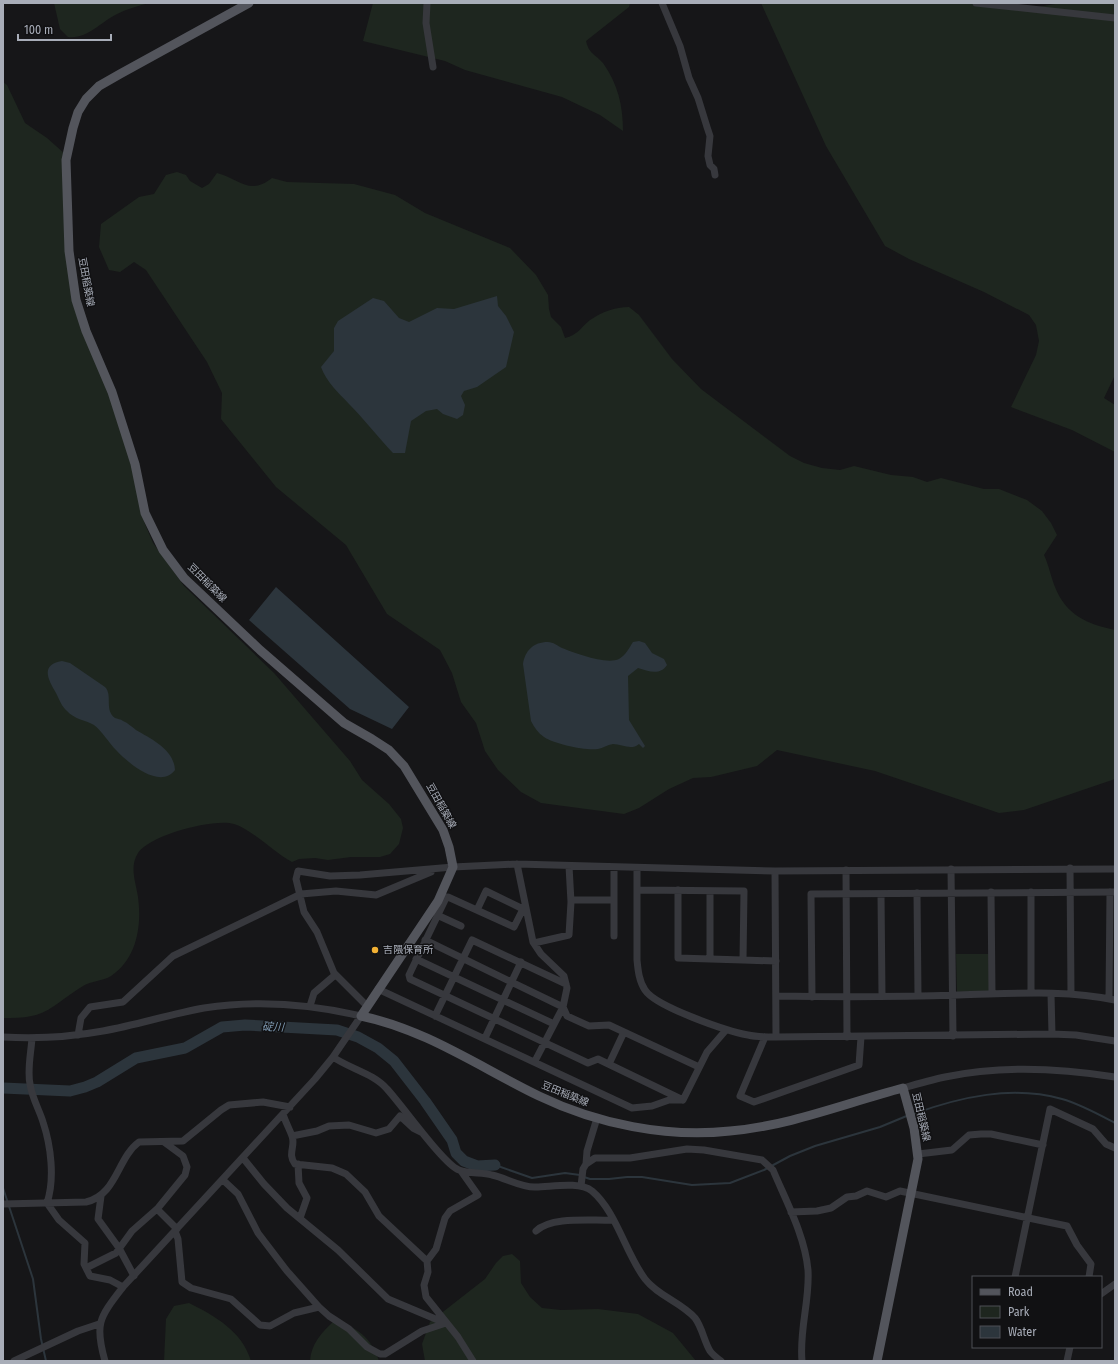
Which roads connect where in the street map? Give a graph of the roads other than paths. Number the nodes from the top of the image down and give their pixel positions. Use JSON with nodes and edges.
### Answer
{"nodes":[{"id":1,"x":249,"y":3,"type":"edge"},
{"id":2,"x":427,"y":3,"type":"edge"},
{"id":3,"x":662,"y":3,"type":"edge"},
{"id":4,"x":976,"y":3,"type":"edge"},
{"id":5,"x":1115,"y":18,"type":"edge"},
{"id":6,"x":433,"y":67,"type":"dead end"},
{"id":7,"x":714,"y":175,"type":"dead end"},
{"id":8,"x":517,"y":864,"type":"junction"},
{"id":9,"x":569,"y":866,"type":"junction"},
{"id":10,"x":453,"y":867,"type":"junction"},
{"id":11,"x":614,"y":867,"type":"junction"},
{"id":12,"x":439,"y":868,"type":"junction"},
{"id":13,"x":637,"y":868,"type":"junction"},
{"id":14,"x":1070,"y":868,"type":"junction"},
{"id":15,"x":1115,"y":868,"type":"edge"},
{"id":16,"x":951,"y":869,"type":"junction"},
{"id":17,"x":846,"y":870,"type":"junction"},
{"id":18,"x":775,"y":871,"type":"junction"},
{"id":19,"x":637,"y":890,"type":"junction"},
{"id":20,"x":678,"y":890,"type":"junction"},
{"id":21,"x":710,"y":891,"type":"junction"},
{"id":22,"x":991,"y":892,"type":"junction"},
{"id":23,"x":1030,"y":892,"type":"junction"},
{"id":24,"x":1069,"y":892,"type":"junction"},
{"id":25,"x":1112,"y":892,"type":"edge"},
{"id":26,"x":917,"y":893,"type":"junction"},
{"id":27,"x":952,"y":893,"type":"junction"},
{"id":28,"x":301,"y":894,"type":"junction"},
{"id":29,"x":846,"y":894,"type":"junction"},
{"id":30,"x":881,"y":894,"type":"junction"},
{"id":31,"x":444,"y":896,"type":"junction"},
{"id":32,"x":570,"y":900,"type":"junction"},
{"id":33,"x":614,"y":900,"type":"junction"},
{"id":34,"x":524,"y":907,"type":"junction"},
{"id":35,"x":477,"y":910,"type":"junction"},
{"id":36,"x":437,"y":915,"type":"junction"},
{"id":37,"x":461,"y":926,"type":"dead end"},
{"id":38,"x":614,"y":936,"type":"dead end"},
{"id":39,"x":425,"y":940,"type":"junction"},
{"id":40,"x":534,"y":943,"type":"junction"},
{"id":41,"x":463,"y":958,"type":"junction"},
{"id":42,"x":416,"y":959,"type":"junction"},
{"id":43,"x":710,"y":959,"type":"junction"},
{"id":44,"x":743,"y":960,"type":"junction"},
{"id":45,"x":776,"y":961,"type":"junction"},
{"id":46,"x":521,"y":962,"type":"junction"},
{"id":47,"x":335,"y":975,"type":"junction"},
{"id":48,"x":454,"y":977,"type":"junction"},
{"id":49,"x":512,"y":981,"type":"junction"},
{"id":50,"x":566,"y":984,"type":"junction"},
{"id":51,"x":378,"y":989,"type":"junction"},
{"id":52,"x":1031,"y":993,"type":"junction"},
{"id":53,"x":992,"y":994,"type":"junction"},
{"id":54,"x":1051,"y":994,"type":"junction"},
{"id":55,"x":1071,"y":994,"type":"junction"},
{"id":56,"x":952,"y":995,"type":"junction"},
{"id":57,"x":445,"y":996,"type":"junction"},
{"id":58,"x":776,"y":996,"type":"junction"},
{"id":59,"x":882,"y":996,"type":"junction"},
{"id":60,"x":918,"y":996,"type":"junction"},
{"id":61,"x":812,"y":997,"type":"junction"},
{"id":62,"x":847,"y":997,"type":"junction"},
{"id":63,"x":1112,"y":999,"type":"edge"},
{"id":64,"x":503,"y":1000,"type":"junction"},
{"id":65,"x":310,"y":1006,"type":"junction"},
{"id":66,"x":367,"y":1006,"type":"junction"},
{"id":67,"x":563,"y":1007,"type":"junction"},
{"id":68,"x":361,"y":1016,"type":"junction"},
{"id":69,"x":435,"y":1016,"type":"junction"},
{"id":70,"x":494,"y":1019,"type":"junction"},
{"id":71,"x":554,"y":1024,"type":"junction"},
{"id":72,"x":726,"y":1030,"type":"junction"},
{"id":73,"x":624,"y":1032,"type":"junction"},
{"id":74,"x":78,"y":1034,"type":"junction"},
{"id":75,"x":1052,"y":1034,"type":"junction"},
{"id":76,"x":953,"y":1036,"type":"junction"},
{"id":77,"x":3,"y":1037,"type":"edge"},
{"id":78,"x":765,"y":1037,"type":"junction"},
{"id":79,"x":776,"y":1037,"type":"junction"},
{"id":80,"x":847,"y":1037,"type":"junction"},
{"id":81,"x":861,"y":1037,"type":"junction"},
{"id":82,"x":32,"y":1038,"type":"junction"},
{"id":83,"x":485,"y":1038,"type":"junction"},
{"id":84,"x":1115,"y":1041,"type":"edge"},
{"id":85,"x":544,"y":1043,"type":"junction"},
{"id":86,"x":333,"y":1057,"type":"junction"},
{"id":87,"x":535,"y":1061,"type":"junction"},
{"id":88,"x":609,"y":1064,"type":"junction"},
{"id":89,"x":699,"y":1067,"type":"junction"},
{"id":90,"x":1115,"y":1077,"type":"edge"},
{"id":91,"x":903,"y":1088,"type":"junction"},
{"id":92,"x":683,"y":1100,"type":"junction"},
{"id":93,"x":290,"y":1107,"type":"junction"},
{"id":94,"x":283,"y":1114,"type":"junction"},
{"id":95,"x":597,"y":1118,"type":"junction"},
{"id":96,"x":424,"y":1133,"type":"junction"},
{"id":97,"x":292,"y":1136,"type":"junction"},
{"id":98,"x":163,"y":1141,"type":"junction"},
{"id":99,"x":1043,"y":1145,"type":"junction"},
{"id":100,"x":1115,"y":1148,"type":"edge"},
{"id":101,"x":918,"y":1153,"type":"junction"},
{"id":102,"x":243,"y":1158,"type":"junction"},
{"id":103,"x":298,"y":1164,"type":"junction"},
{"id":104,"x":586,"y":1164,"type":"junction"},
{"id":105,"x":461,"y":1171,"type":"junction"},
{"id":106,"x":223,"y":1180,"type":"junction"},
{"id":107,"x":581,"y":1186,"type":"junction"},
{"id":108,"x":912,"y":1193,"type":"junction"},
{"id":109,"x":101,"y":1196,"type":"junction"},
{"id":110,"x":47,"y":1203,"type":"junction"},
{"id":111,"x":3,"y":1204,"type":"edge"},
{"id":112,"x":157,"y":1209,"type":"junction"},
{"id":113,"x":791,"y":1212,"type":"junction"},
{"id":114,"x":300,"y":1218,"type":"junction"},
{"id":115,"x":1028,"y":1218,"type":"junction"},
{"id":116,"x":613,"y":1220,"type":"junction"},
{"id":117,"x":176,"y":1230,"type":"junction"},
{"id":118,"x":536,"y":1231,"type":"dead end"},
{"id":119,"x":120,"y":1249,"type":"junction"},
{"id":120,"x":427,"y":1261,"type":"junction"},
{"id":121,"x":86,"y":1268,"type":"junction"},
{"id":122,"x":134,"y":1276,"type":"junction"},
{"id":123,"x":1015,"y":1276,"type":"edge"},
{"id":124,"x":1089,"y":1276,"type":"edge"},
{"id":125,"x":1115,"y":1284,"type":"edge"},
{"id":126,"x":123,"y":1288,"type":"junction"},
{"id":127,"x":1102,"y":1293,"type":"edge"},
{"id":128,"x":319,"y":1307,"type":"junction"},
{"id":129,"x":446,"y":1323,"type":"junction"},
{"id":130,"x":99,"y":1324,"type":"junction"},
{"id":131,"x":1070,"y":1348,"type":"edge"},
{"id":132,"x":14,"y":1361,"type":"edge"},
{"id":133,"x":105,"y":1361,"type":"edge"},
{"id":134,"x":473,"y":1361,"type":"edge"},
{"id":135,"x":721,"y":1361,"type":"edge"},
{"id":136,"x":802,"y":1361,"type":"edge"},
{"id":137,"x":877,"y":1361,"type":"edge"},
{"id":138,"x":1067,"y":1361,"type":"edge"}],
"edges":[{"from":1,"to":10,"type":"main road","name":"豆田稲築線"},
{"from":2,"to":6,"type":"street"},
{"from":3,"to":7,"type":"street"},
{"from":4,"to":5,"type":"street"},
{"from":8,"to":9,"type":"street"},
{"from":8,"to":10,"type":"street"},
{"from":8,"to":34,"type":"street"},
{"from":9,"to":11,"type":"street"},
{"from":9,"to":32,"type":"street"},
{"from":10,"to":12,"type":"street"},
{"from":10,"to":31,"type":"main road"},
{"from":11,"to":13,"type":"street"},
{"from":11,"to":33,"type":"street"},
{"from":12,"to":28,"type":"street"},
{"from":12,"to":28,"type":"street"},
{"from":13,"to":18,"type":"street"},
{"from":13,"to":19,"type":"street"},
{"from":14,"to":15,"type":"street"},
{"from":14,"to":16,"type":"street"},
{"from":14,"to":24,"type":"street"},
{"from":16,"to":17,"type":"street"},
{"from":16,"to":27,"type":"street"},
{"from":17,"to":18,"type":"street"},
{"from":17,"to":29,"type":"street"},
{"from":18,"to":45,"type":"street"},
{"from":19,"to":20,"type":"street"},
{"from":19,"to":72,"type":"street"},
{"from":20,"to":21,"type":"street"},
{"from":20,"to":43,"type":"street"},
{"from":21,"to":43,"type":"street"},
{"from":21,"to":44,"type":"street"},
{"from":22,"to":23,"type":"street"},
{"from":22,"to":27,"type":"street"},
{"from":22,"to":53,"type":"street"},
{"from":23,"to":24,"type":"street"},
{"from":23,"to":52,"type":"street"},
{"from":24,"to":25,"type":"street"},
{"from":24,"to":55,"type":"street"},
{"from":25,"to":63,"type":"street"},
{"from":26,"to":27,"type":"street"},
{"from":26,"to":30,"type":"street"},
{"from":26,"to":60,"type":"street"},
{"from":27,"to":56,"type":"street"},
{"from":28,"to":47,"type":"street"},
{"from":28,"to":74,"type":"street"},
{"from":29,"to":30,"type":"street"},
{"from":29,"to":61,"type":"street"},
{"from":29,"to":62,"type":"street"},
{"from":30,"to":59,"type":"street"},
{"from":31,"to":35,"type":"street"},
{"from":31,"to":36,"type":"street"},
{"from":31,"to":51,"type":"main road"},
{"from":32,"to":33,"type":"street"},
{"from":32,"to":40,"type":"street"},
{"from":33,"to":38,"type":"street"},
{"from":34,"to":35,"type":"street"},
{"from":34,"to":35,"type":"street"},
{"from":34,"to":40,"type":"street"},
{"from":36,"to":37,"type":"street"},
{"from":36,"to":39,"type":"street"},
{"from":39,"to":41,"type":"street"},
{"from":39,"to":42,"type":"street"},
{"from":40,"to":50,"type":"street"},
{"from":41,"to":46,"type":"street"},
{"from":41,"to":48,"type":"street"},
{"from":41,"to":49,"type":"street"},
{"from":42,"to":48,"type":"street"},
{"from":42,"to":57,"type":"street"},
{"from":43,"to":44,"type":"street"},
{"from":44,"to":45,"type":"street"},
{"from":45,"to":58,"type":"street"},
{"from":46,"to":49,"type":"street"},
{"from":46,"to":50,"type":"street"},
{"from":47,"to":65,"type":"street"},
{"from":47,"to":66,"type":"street"},
{"from":48,"to":57,"type":"street"},
{"from":48,"to":64,"type":"street"},
{"from":49,"to":64,"type":"street"},
{"from":49,"to":67,"type":"street"},
{"from":50,"to":67,"type":"street"},
{"from":51,"to":66,"type":"main road"},
{"from":51,"to":69,"type":"street"},
{"from":52,"to":53,"type":"street"},
{"from":52,"to":54,"type":"street"},
{"from":53,"to":56,"type":"street"},
{"from":54,"to":55,"type":"street"},
{"from":54,"to":75,"type":"street"},
{"from":55,"to":63,"type":"street"},
{"from":56,"to":60,"type":"street"},
{"from":56,"to":76,"type":"street"},
{"from":57,"to":69,"type":"street"},
{"from":57,"to":70,"type":"street"},
{"from":58,"to":61,"type":"street"},
{"from":58,"to":79,"type":"street"},
{"from":59,"to":60,"type":"street"},
{"from":59,"to":62,"type":"street"},
{"from":61,"to":62,"type":"street"},
{"from":62,"to":80,"type":"street"},
{"from":64,"to":70,"type":"street"},
{"from":64,"to":71,"type":"street"},
{"from":65,"to":68,"type":"street"},
{"from":65,"to":74,"type":"street"},
{"from":66,"to":68,"type":"main road"},
{"from":67,"to":71,"type":"street"},
{"from":67,"to":73,"type":"street"},
{"from":68,"to":86,"type":"street"},
{"from":68,"to":95,"type":"main road","name":"豆田稲築線"},
{"from":69,"to":83,"type":"street"},
{"from":70,"to":83,"type":"street"},
{"from":70,"to":85,"type":"street"},
{"from":71,"to":85,"type":"street"},
{"from":72,"to":78,"type":"street"},
{"from":72,"to":89,"type":"street"},
{"from":73,"to":88,"type":"street"},
{"from":73,"to":89,"type":"street"},
{"from":74,"to":82,"type":"street"},
{"from":75,"to":76,"type":"street"},
{"from":75,"to":84,"type":"street"},
{"from":76,"to":81,"type":"street"},
{"from":77,"to":82,"type":"street"},
{"from":78,"to":79,"type":"street"},
{"from":78,"to":81,"type":"street"},
{"from":79,"to":80,"type":"street"},
{"from":80,"to":81,"type":"street"},
{"from":82,"to":110,"type":"street"},
{"from":83,"to":87,"type":"street"},
{"from":85,"to":87,"type":"street"},
{"from":85,"to":88,"type":"street"},
{"from":86,"to":93,"type":"street"},
{"from":86,"to":96,"type":"street"},
{"from":87,"to":92,"type":"street"},
{"from":88,"to":92,"type":"street"},
{"from":89,"to":92,"type":"street"},
{"from":90,"to":91,"type":"street"},
{"from":91,"to":95,"type":"main road","name":"豆田稲築線"},
{"from":91,"to":101,"type":"main road","name":"豆田稲築線"},
{"from":93,"to":94,"type":"street"},
{"from":93,"to":98,"type":"street"},
{"from":94,"to":97,"type":"street"},
{"from":94,"to":102,"type":"street"},
{"from":95,"to":104,"type":"street"},
{"from":96,"to":97,"type":"street"},
{"from":96,"to":105,"type":"street"},
{"from":97,"to":103,"type":"street"},
{"from":98,"to":109,"type":"street"},
{"from":98,"to":112,"type":"street"},
{"from":99,"to":100,"type":"street"},
{"from":99,"to":101,"type":"street"},
{"from":99,"to":115,"type":"street"},
{"from":101,"to":108,"type":"main road","name":"豆田稲築線"},
{"from":102,"to":106,"type":"street"},
{"from":102,"to":114,"type":"street"},
{"from":103,"to":114,"type":"street"},
{"from":103,"to":120,"type":"street"},
{"from":104,"to":107,"type":"street"},
{"from":104,"to":113,"type":"street"},
{"from":105,"to":107,"type":"street"},
{"from":105,"to":120,"type":"street"},
{"from":106,"to":117,"type":"street"},
{"from":106,"to":128,"type":"street"},
{"from":107,"to":116,"type":"street"},
{"from":108,"to":113,"type":"street"},
{"from":108,"to":115,"type":"street"},
{"from":108,"to":137,"type":"main road","name":"豆田稲築線"},
{"from":109,"to":110,"type":"street"},
{"from":109,"to":119,"type":"street"},
{"from":110,"to":111,"type":"street"},
{"from":110,"to":121,"type":"street"},
{"from":112,"to":117,"type":"street"},
{"from":112,"to":119,"type":"street"},
{"from":113,"to":136,"type":"street"},
{"from":114,"to":129,"type":"street"},
{"from":115,"to":123,"type":"street"},
{"from":115,"to":124,"type":"street"},
{"from":116,"to":118,"type":"street"},
{"from":116,"to":135,"type":"street"},
{"from":117,"to":122,"type":"street"},
{"from":117,"to":128,"type":"street"},
{"from":119,"to":121,"type":"street"},
{"from":119,"to":122,"type":"street"},
{"from":120,"to":129,"type":"street"},
{"from":121,"to":126,"type":"street"},
{"from":122,"to":126,"type":"street"},
{"from":125,"to":127,"type":"street"},
{"from":126,"to":130,"type":"street"},
{"from":128,"to":129,"type":"street"},
{"from":129,"to":134,"type":"street"},
{"from":130,"to":132,"type":"street"},
{"from":130,"to":133,"type":"street"},
{"from":131,"to":138,"type":"street"}]}
